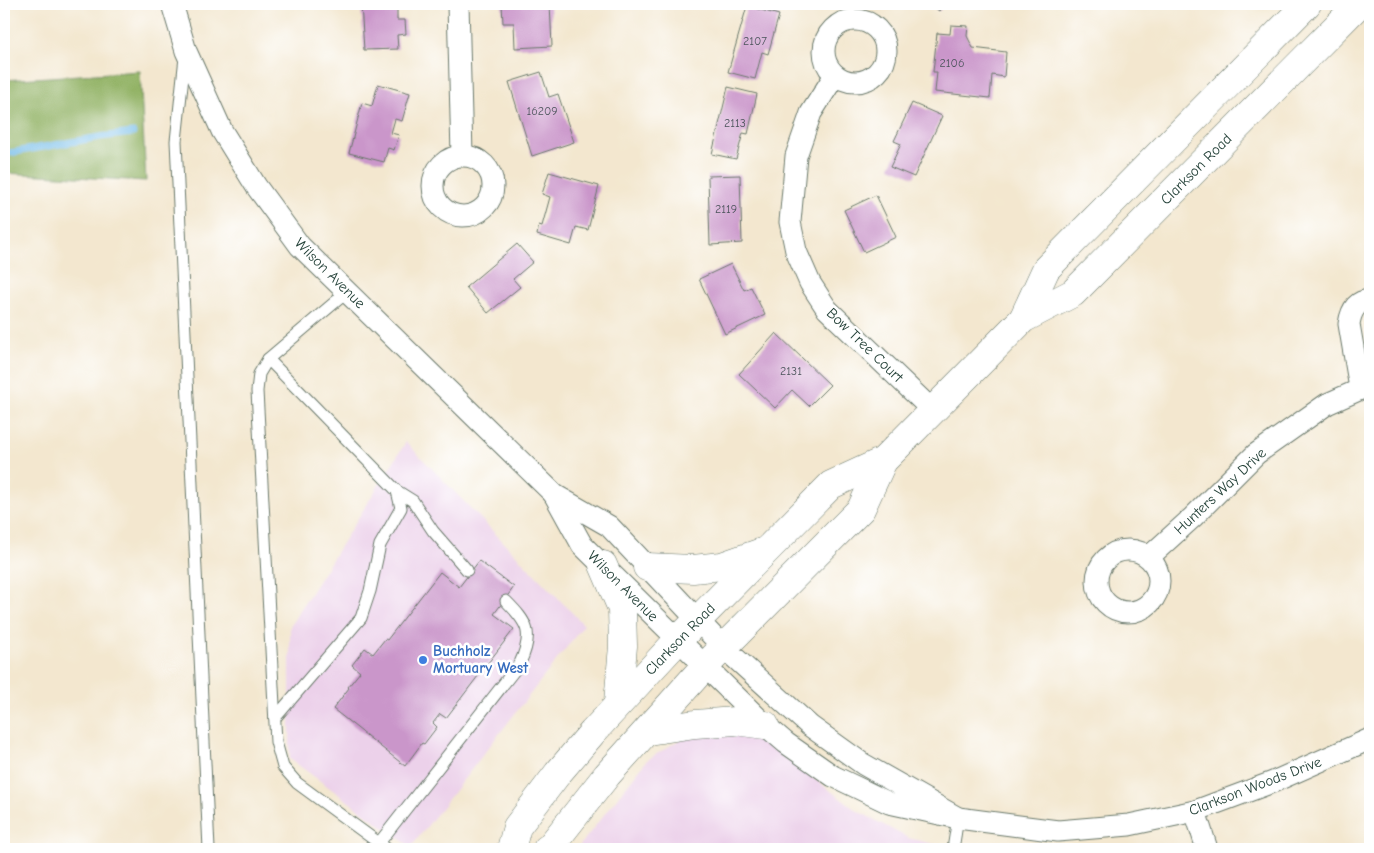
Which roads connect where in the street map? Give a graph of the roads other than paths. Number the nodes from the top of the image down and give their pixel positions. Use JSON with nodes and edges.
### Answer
{"nodes":[{"id":1,"x":172,"y":4,"type":"edge"},
{"id":2,"x":458,"y":4,"type":"edge"},
{"id":3,"x":1307,"y":4,"type":"edge"},
{"id":4,"x":1359,"y":4,"type":"edge"},
{"id":5,"x":186,"y":51,"type":"junction"},
{"id":6,"x":835,"y":75,"type":"dead end"},
{"id":7,"x":462,"y":155,"type":"dead end"},
{"id":8,"x":347,"y":292,"type":"junction"},
{"id":9,"x":1370,"y":300,"type":"edge"},
{"id":10,"x":1022,"y":319,"type":"junction"},
{"id":11,"x":268,"y":359,"type":"junction"},
{"id":12,"x":1365,"y":386,"type":"edge"},
{"id":13,"x":933,"y":412,"type":"junction"},
{"id":14,"x":883,"y":461,"type":"junction"},
{"id":15,"x":397,"y":491,"type":"junction"},
{"id":16,"x":555,"y":495,"type":"junction"},
{"id":17,"x":768,"y":549,"type":"junction"},
{"id":18,"x":1149,"y":557,"type":"dead end"},
{"id":19,"x":602,"y":565,"type":"junction"},
{"id":20,"x":647,"y":567,"type":"junction"},
{"id":21,"x":467,"y":570,"type":"dead end"},
{"id":22,"x":506,"y":601,"type":"dead end"},
{"id":23,"x":698,"y":620,"type":"junction"},
{"id":24,"x":678,"y":640,"type":"junction"},
{"id":25,"x":714,"y":656,"type":"junction"},
{"id":26,"x":618,"y":703,"type":"junction"},
{"id":27,"x":275,"y":718,"type":"junction"},
{"id":28,"x":765,"y":725,"type":"junction"},
{"id":29,"x":648,"y":730,"type":"junction"},
{"id":30,"x":1370,"y":739,"type":"edge"},
{"id":31,"x":1195,"y":812,"type":"junction"},
{"id":32,"x":958,"y":818,"type":"junction"},
{"id":33,"x":383,"y":846,"type":"edge"},
{"id":34,"x":210,"y":849,"type":"edge"},
{"id":35,"x":510,"y":849,"type":"edge"},
{"id":36,"x":547,"y":849,"type":"edge"},
{"id":37,"x":953,"y":849,"type":"edge"},
{"id":38,"x":1207,"y":849,"type":"edge"}],
"edges":[{"from":1,"to":5,"type":"street","name":"Wilson Avenue"},
{"from":2,"to":7,"type":"street"},
{"from":3,"to":10,"type":"main road","name":"Clarkson Road"},
{"from":4,"to":10,"type":"main road","name":"Clarkson Road"},
{"from":5,"to":8,"type":"street","name":"Wilson Avenue"},
{"from":5,"to":34,"type":"lane"},
{"from":6,"to":13,"type":"street","name":"Bow Tree Court"},
{"from":8,"to":11,"type":"lane"},
{"from":8,"to":16,"type":"street","name":"Wilson Avenue"},
{"from":9,"to":12,"type":"street"},
{"from":10,"to":13,"type":"main road","name":"Clarkson Road"},
{"from":11,"to":15,"type":"lane"},
{"from":11,"to":27,"type":"lane"},
{"from":12,"to":18,"type":"street","name":"Hunters Way Drive"},
{"from":13,"to":14,"type":"main road","name":"Clarkson Road"},
{"from":14,"to":17,"type":"main road","name":"Clarkson Road"},
{"from":14,"to":25,"type":"main road","name":"Clarkson Road"},
{"from":15,"to":21,"type":"lane"},
{"from":15,"to":27,"type":"lane"},
{"from":16,"to":19,"type":"street","name":"Wilson Avenue"},
{"from":16,"to":20,"type":"street","name":"Wilson Avenue"},
{"from":17,"to":20,"type":"main road"},
{"from":17,"to":23,"type":"main road","name":"Clarkson Road"},
{"from":19,"to":24,"type":"street","name":"Wilson Avenue"},
{"from":19,"to":26,"type":"main road"},
{"from":20,"to":23,"type":"street","name":"Wilson Avenue"},
{"from":22,"to":33,"type":"lane"},
{"from":23,"to":24,"type":"main road","name":"Clarkson Road"},
{"from":23,"to":25,"type":"street","name":"Wilson Avenue"},
{"from":24,"to":25,"type":"street","name":"Wilson Avenue"},
{"from":24,"to":26,"type":"main road","name":"Clarkson Road"},
{"from":25,"to":28,"type":"street","name":"Clarkson Woods Drive"},
{"from":25,"to":29,"type":"main road","name":"Clarkson Road"},
{"from":25,"to":32,"type":"street","name":"Clarkson Woods Drive"},
{"from":26,"to":35,"type":"main road","name":"Clarkson Road"},
{"from":27,"to":33,"type":"lane"},
{"from":28,"to":29,"type":"main road"},
{"from":28,"to":32,"type":"street","name":"Clarkson Woods Drive"},
{"from":29,"to":36,"type":"main road","name":"Clarkson Road"},
{"from":30,"to":31,"type":"street","name":"Clarkson Woods Drive"},
{"from":31,"to":32,"type":"street","name":"Clarkson Woods Drive"},
{"from":31,"to":38,"type":"street"},
{"from":32,"to":37,"type":"lane"}]}
